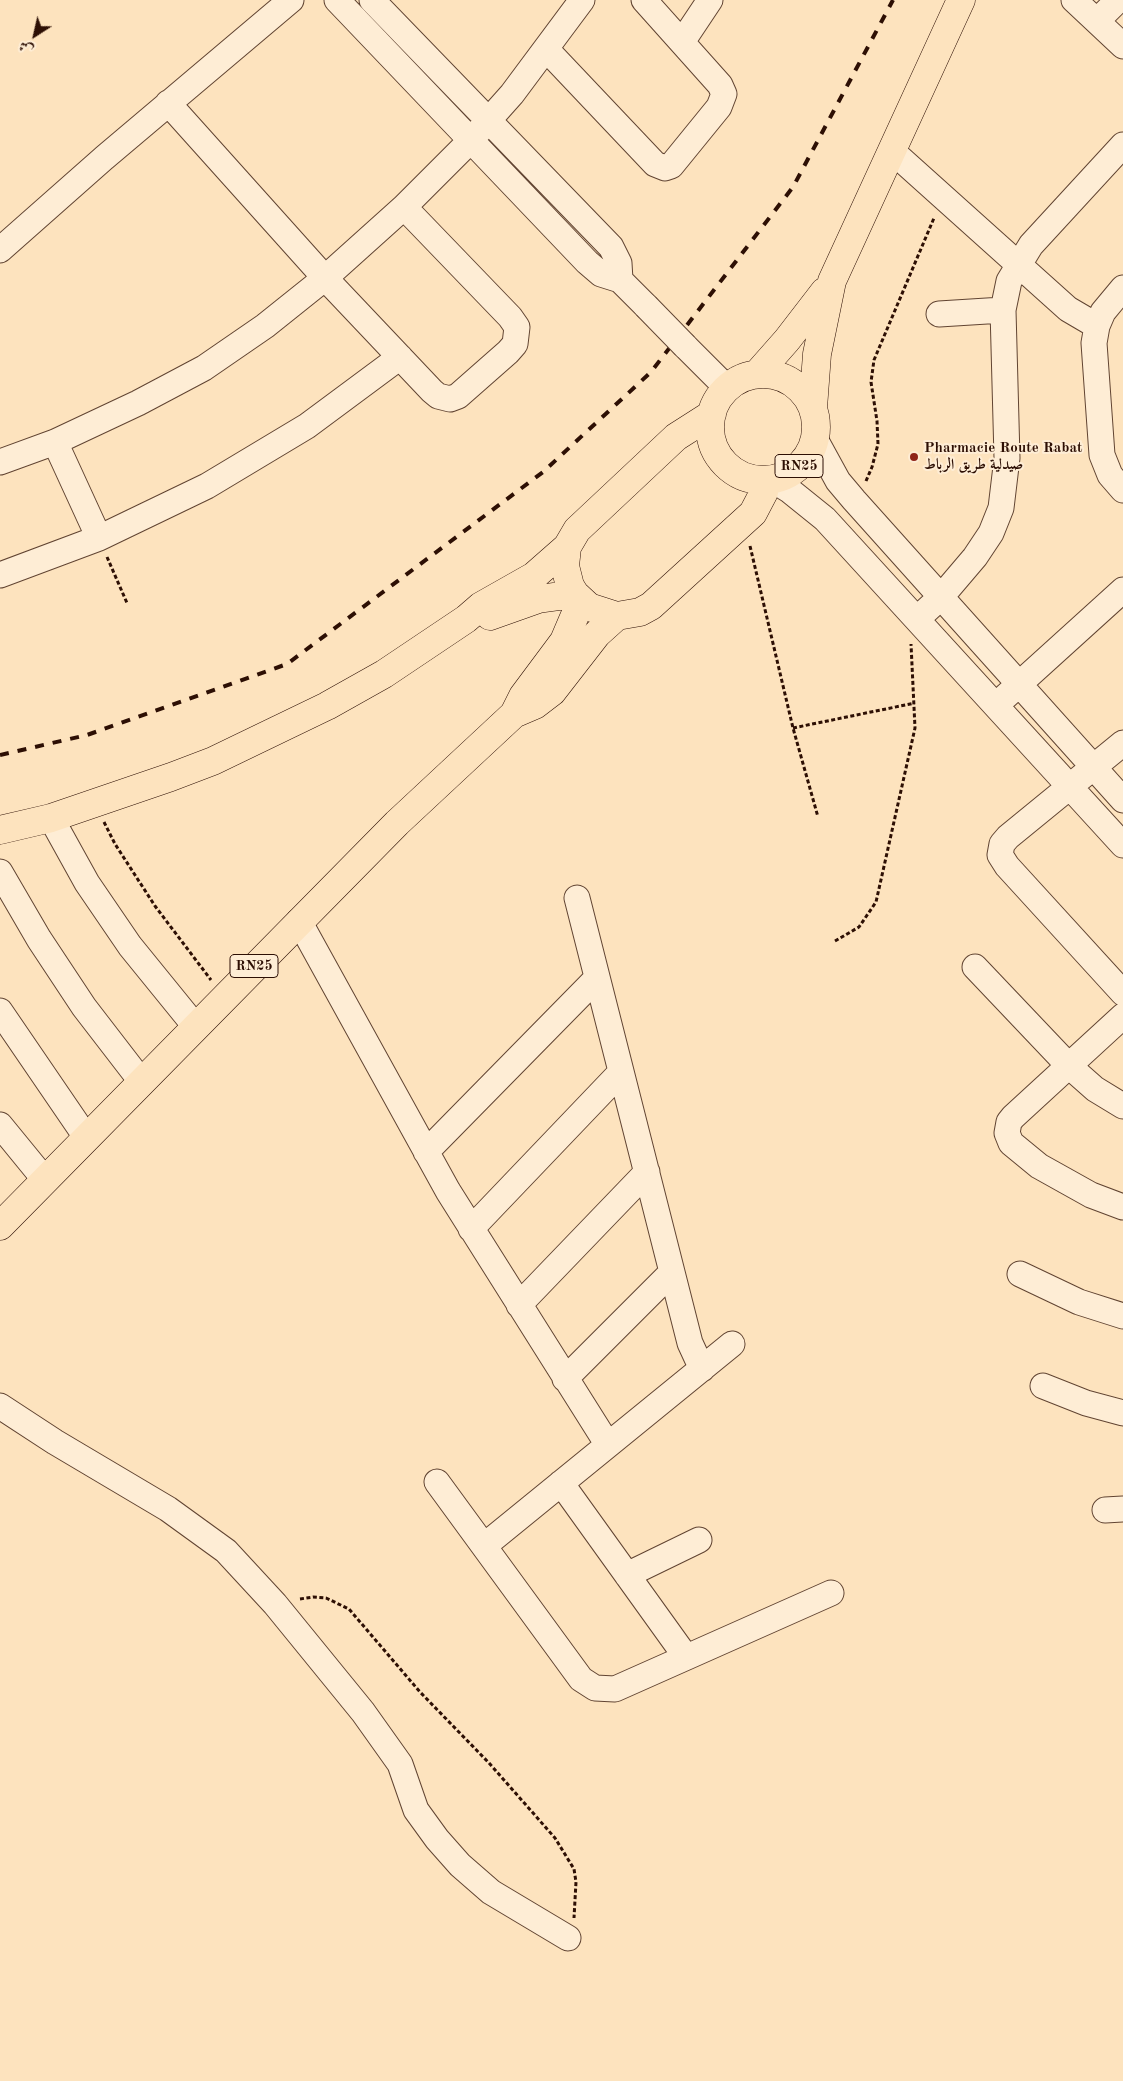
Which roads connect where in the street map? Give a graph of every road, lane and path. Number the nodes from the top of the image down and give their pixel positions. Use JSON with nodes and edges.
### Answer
{"nodes":[{"id":1,"x":290,"y":0,"type":"edge"},
{"id":2,"x":337,"y":0,"type":"edge"},
{"id":3,"x":372,"y":0,"type":"edge"},
{"id":4,"x":582,"y":0,"type":"edge"},
{"id":5,"x":644,"y":0,"type":"edge"},
{"id":6,"x":710,"y":0,"type":"edge"},
{"id":7,"x":961,"y":0,"type":"edge"},
{"id":8,"x":1074,"y":0,"type":"edge"},
{"id":9,"x":1118,"y":0,"type":"edge"},
{"id":10,"x":1097,"y":21,"type":"junction"},
{"id":11,"x":682,"y":42,"type":"junction"},
{"id":12,"x":1123,"y":46,"type":"edge"},
{"id":13,"x":547,"y":50,"type":"junction"},
{"id":14,"x":168,"y":103,"type":"junction"},
{"id":15,"x":489,"y":121,"type":"junction"},
{"id":16,"x":471,"y":140,"type":"junction"},
{"id":17,"x":1123,"y":146,"type":"edge"},
{"id":18,"x":892,"y":151,"type":"junction"},
{"id":19,"x":943,"y":196,"type":"junction"},
{"id":20,"x":404,"y":207,"type":"junction"},
{"id":21,"x":0,"y":250,"type":"edge"},
{"id":22,"x":1018,"y":263,"type":"junction"},
{"id":23,"x":325,"y":278,"type":"junction"},
{"id":24,"x":620,"y":280,"type":"junction"},
{"id":25,"x":832,"y":281,"type":"junction"},
{"id":26,"x":1123,"y":288,"type":"edge"},
{"id":27,"x":1003,"y":310,"type":"junction"},
{"id":28,"x":939,"y":314,"type":"dead end"},
{"id":29,"x":1097,"y":326,"type":"junction"},
{"id":30,"x":400,"y":357,"type":"junction"},
{"id":31,"x":757,"y":374,"type":"junction"},
{"id":32,"x":727,"y":388,"type":"junction"},
{"id":33,"x":812,"y":408,"type":"junction"},
{"id":34,"x":712,"y":414,"type":"junction"},
{"id":35,"x":815,"y":439,"type":"junction"},
{"id":36,"x":55,"y":442,"type":"junction"},
{"id":37,"x":0,"y":462,"type":"edge"},
{"id":38,"x":769,"y":479,"type":"junction"},
{"id":39,"x":1123,"y":490,"type":"edge"},
{"id":40,"x":854,"y":500,"type":"junction"},
{"id":41,"x":744,"y":521,"type":"junction"},
{"id":42,"x":99,"y":538,"type":"junction"},
{"id":43,"x":567,"y":547,"type":"junction"},
{"id":44,"x":0,"y":575,"type":"edge"},
{"id":45,"x":1123,"y":590,"type":"edge"},
{"id":46,"x":941,"y":597,"type":"junction"},
{"id":47,"x":578,"y":598,"type":"junction"},
{"id":48,"x":128,"y":603,"type":"dead end"},
{"id":49,"x":617,"y":616,"type":"junction"},
{"id":50,"x":466,"y":619,"type":"junction"},
{"id":51,"x":917,"y":619,"type":"junction"},
{"id":52,"x":1019,"y":684,"type":"junction"},
{"id":53,"x":915,"y":703,"type":"junction"},
{"id":54,"x":995,"y":705,"type":"junction"},
{"id":55,"x":514,"y":714,"type":"junction"},
{"id":56,"x":793,"y":728,"type":"junction"},
{"id":57,"x":1123,"y":743,"type":"edge"},
{"id":58,"x":1094,"y":767,"type":"junction"},
{"id":59,"x":1070,"y":786,"type":"junction"},
{"id":60,"x":1123,"y":800,"type":"edge"},
{"id":61,"x":95,"y":804,"type":"junction"},
{"id":62,"x":818,"y":816,"type":"dead end"},
{"id":63,"x":51,"y":818,"type":"junction"},
{"id":64,"x":0,"y":830,"type":"edge"},
{"id":65,"x":1123,"y":845,"type":"edge"},
{"id":66,"x":0,"y":872,"type":"edge"},
{"id":67,"x":578,"y":898,"type":"dead end"},
{"id":68,"x":299,"y":921,"type":"junction"},
{"id":69,"x":835,"y":942,"type":"dead end"},
{"id":70,"x":975,"y":967,"type":"dead end"},
{"id":71,"x":597,"y":978,"type":"junction"},
{"id":72,"x":1123,"y":993,"type":"edge"},
{"id":73,"x":224,"y":996,"type":"junction"},
{"id":74,"x":0,"y":1011,"type":"edge"},
{"id":75,"x":1123,"y":1016,"type":"edge"},
{"id":76,"x":195,"y":1026,"type":"junction"},
{"id":77,"x":1069,"y":1066,"type":"junction"},
{"id":78,"x":621,"y":1072,"type":"junction"},
{"id":79,"x":141,"y":1082,"type":"junction"},
{"id":80,"x":1123,"y":1106,"type":"edge"},
{"id":81,"x":0,"y":1125,"type":"edge"},
{"id":82,"x":86,"y":1137,"type":"junction"},
{"id":83,"x":426,"y":1152,"type":"junction"},
{"id":84,"x":647,"y":1172,"type":"junction"},
{"id":85,"x":45,"y":1180,"type":"junction"},
{"id":86,"x":1123,"y":1207,"type":"edge"},
{"id":87,"x":0,"y":1226,"type":"edge"},
{"id":88,"x":471,"y":1229,"type":"junction"},
{"id":89,"x":672,"y":1272,"type":"junction"},
{"id":90,"x":1020,"y":1274,"type":"dead end"},
{"id":91,"x":519,"y":1305,"type":"junction"},
{"id":92,"x":1123,"y":1316,"type":"edge"},
{"id":93,"x":732,"y":1344,"type":"dead end"},
{"id":94,"x":702,"y":1369,"type":"junction"},
{"id":95,"x":565,"y":1379,"type":"junction"},
{"id":96,"x":1043,"y":1386,"type":"dead end"},
{"id":97,"x":0,"y":1406,"type":"edge"},
{"id":98,"x":1123,"y":1413,"type":"edge"},
{"id":99,"x":608,"y":1445,"type":"junction"},
{"id":100,"x":437,"y":1482,"type":"dead end"},
{"id":101,"x":561,"y":1483,"type":"junction"},
{"id":102,"x":699,"y":1540,"type":"dead end"},
{"id":103,"x":484,"y":1546,"type":"junction"},
{"id":104,"x":627,"y":1575,"type":"junction"},
{"id":105,"x":832,"y":1593,"type":"dead end"},
{"id":106,"x":274,"y":1604,"type":"junction"},
{"id":107,"x":686,"y":1657,"type":"junction"},
{"id":108,"x":568,"y":1938,"type":"joint"}],
"edges":[{"from":1,"to":14,"type":"street"},
{"from":2,"to":16,"type":"street"},
{"from":3,"to":15,"type":"street"},
{"from":4,"to":13,"type":"street"},
{"from":5,"to":11,"type":"street"},
{"from":6,"to":11,"type":"street"},
{"from":7,"to":18,"type":"main road","number":"RN25"},
{"from":8,"to":10,"type":"street"},
{"from":9,"to":10,"type":"street"},
{"from":10,"to":12,"type":"street"},
{"from":11,"to":13,"type":"street"},
{"from":13,"to":15,"type":"street"},
{"from":14,"to":21,"type":"street"},
{"from":14,"to":23,"type":"street"},
{"from":15,"to":16,"type":"street"},
{"from":15,"to":24,"type":"street"},
{"from":16,"to":20,"type":"street"},
{"from":16,"to":24,"type":"street"},
{"from":17,"to":22,"type":"street"},
{"from":18,"to":19,"type":"street"},
{"from":18,"to":25,"type":"main road","number":"RN25"},
{"from":19,"to":22,"type":"street"},
{"from":19,"to":40,"type":"path"},
{"from":20,"to":23,"type":"street"},
{"from":20,"to":30,"type":"street"},
{"from":22,"to":27,"type":"street"},
{"from":22,"to":29,"type":"street"},
{"from":23,"to":30,"type":"street"},
{"from":23,"to":36,"type":"street"},
{"from":24,"to":32,"type":"street","bridge":true},
{"from":25,"to":31,"type":"main road","number":"RN25"},
{"from":25,"to":33,"type":"main road","number":"RN25"},
{"from":26,"to":29,"type":"street"},
{"from":27,"to":28,"type":"street"},
{"from":27,"to":46,"type":"street"},
{"from":29,"to":39,"type":"street"},
{"from":30,"to":42,"type":"street"},
{"from":31,"to":32,"type":"main road","number":"RN25"},
{"from":31,"to":33,"type":"main road","number":"RN25"},
{"from":32,"to":34,"type":"main road","number":"RN25"},
{"from":33,"to":35,"type":"main road","number":"RN25"},
{"from":34,"to":38,"type":"main road","number":"RN25"},
{"from":34,"to":43,"type":"main road"},
{"from":35,"to":38,"type":"main road","number":"RN25"},
{"from":35,"to":40,"type":"street"},
{"from":36,"to":37,"type":"street"},
{"from":36,"to":42,"type":"street"},
{"from":38,"to":41,"type":"main road","number":"RN25"},
{"from":38,"to":51,"type":"street"},
{"from":40,"to":46,"type":"street"},
{"from":41,"to":49,"type":"main road","number":"RN25"},
{"from":41,"to":56,"type":"path"},
{"from":42,"to":44,"type":"street"},
{"from":42,"to":48,"type":"path"},
{"from":43,"to":47,"type":"main road"},
{"from":43,"to":50,"type":"main road"},
{"from":45,"to":52,"type":"street"},
{"from":46,"to":51,"type":"street"},
{"from":46,"to":52,"type":"street"},
{"from":47,"to":49,"type":"main road","number":"RN25"},
{"from":47,"to":50,"type":"main road"},
{"from":47,"to":55,"type":"main road","number":"RN25"},
{"from":49,"to":55,"type":"main road","number":"RN25"},
{"from":50,"to":61,"type":"main road"},
{"from":51,"to":53,"type":"path"},
{"from":51,"to":54,"type":"street"},
{"from":52,"to":54,"type":"street"},
{"from":52,"to":58,"type":"street"},
{"from":53,"to":56,"type":"path"},
{"from":53,"to":69,"type":"path"},
{"from":54,"to":59,"type":"street"},
{"from":55,"to":68,"type":"main road","number":"RN25"},
{"from":56,"to":62,"type":"path"},
{"from":57,"to":58,"type":"street"},
{"from":58,"to":59,"type":"street"},
{"from":58,"to":60,"type":"street"},
{"from":59,"to":65,"type":"street"},
{"from":59,"to":72,"type":"street"},
{"from":61,"to":63,"type":"main road"},
{"from":61,"to":73,"type":"path"},
{"from":63,"to":64,"type":"main road"},
{"from":63,"to":76,"type":"street"},
{"from":66,"to":79,"type":"street"},
{"from":67,"to":71,"type":"street"},
{"from":68,"to":73,"type":"main road","number":"RN25"},
{"from":68,"to":83,"type":"street"},
{"from":70,"to":77,"type":"street"},
{"from":71,"to":78,"type":"street"},
{"from":71,"to":83,"type":"street"},
{"from":73,"to":76,"type":"main road","number":"RN25"},
{"from":74,"to":82,"type":"street"},
{"from":75,"to":77,"type":"street"},
{"from":76,"to":79,"type":"main road","number":"RN25"},
{"from":77,"to":80,"type":"street"},
{"from":77,"to":86,"type":"street"},
{"from":78,"to":84,"type":"street"},
{"from":78,"to":88,"type":"street"},
{"from":79,"to":82,"type":"main road","number":"RN25"},
{"from":81,"to":85,"type":"street"},
{"from":82,"to":85,"type":"main road","number":"RN25"},
{"from":83,"to":88,"type":"street"},
{"from":84,"to":89,"type":"street"},
{"from":84,"to":91,"type":"street"},
{"from":85,"to":87,"type":"main road","number":"RN25"},
{"from":88,"to":91,"type":"street"},
{"from":89,"to":94,"type":"street"},
{"from":89,"to":95,"type":"street"},
{"from":90,"to":92,"type":"street"},
{"from":91,"to":95,"type":"street"},
{"from":93,"to":94,"type":"street"},
{"from":94,"to":99,"type":"street"},
{"from":95,"to":99,"type":"street"},
{"from":96,"to":98,"type":"street"},
{"from":97,"to":106,"type":"street"},
{"from":99,"to":101,"type":"street"},
{"from":100,"to":103,"type":"street"},
{"from":101,"to":103,"type":"street"},
{"from":101,"to":104,"type":"street"},
{"from":102,"to":104,"type":"street"},
{"from":103,"to":107,"type":"street"},
{"from":104,"to":107,"type":"street"},
{"from":105,"to":107,"type":"street"},
{"from":106,"to":108,"type":"street"},
{"from":106,"to":108,"type":"path"}]}
